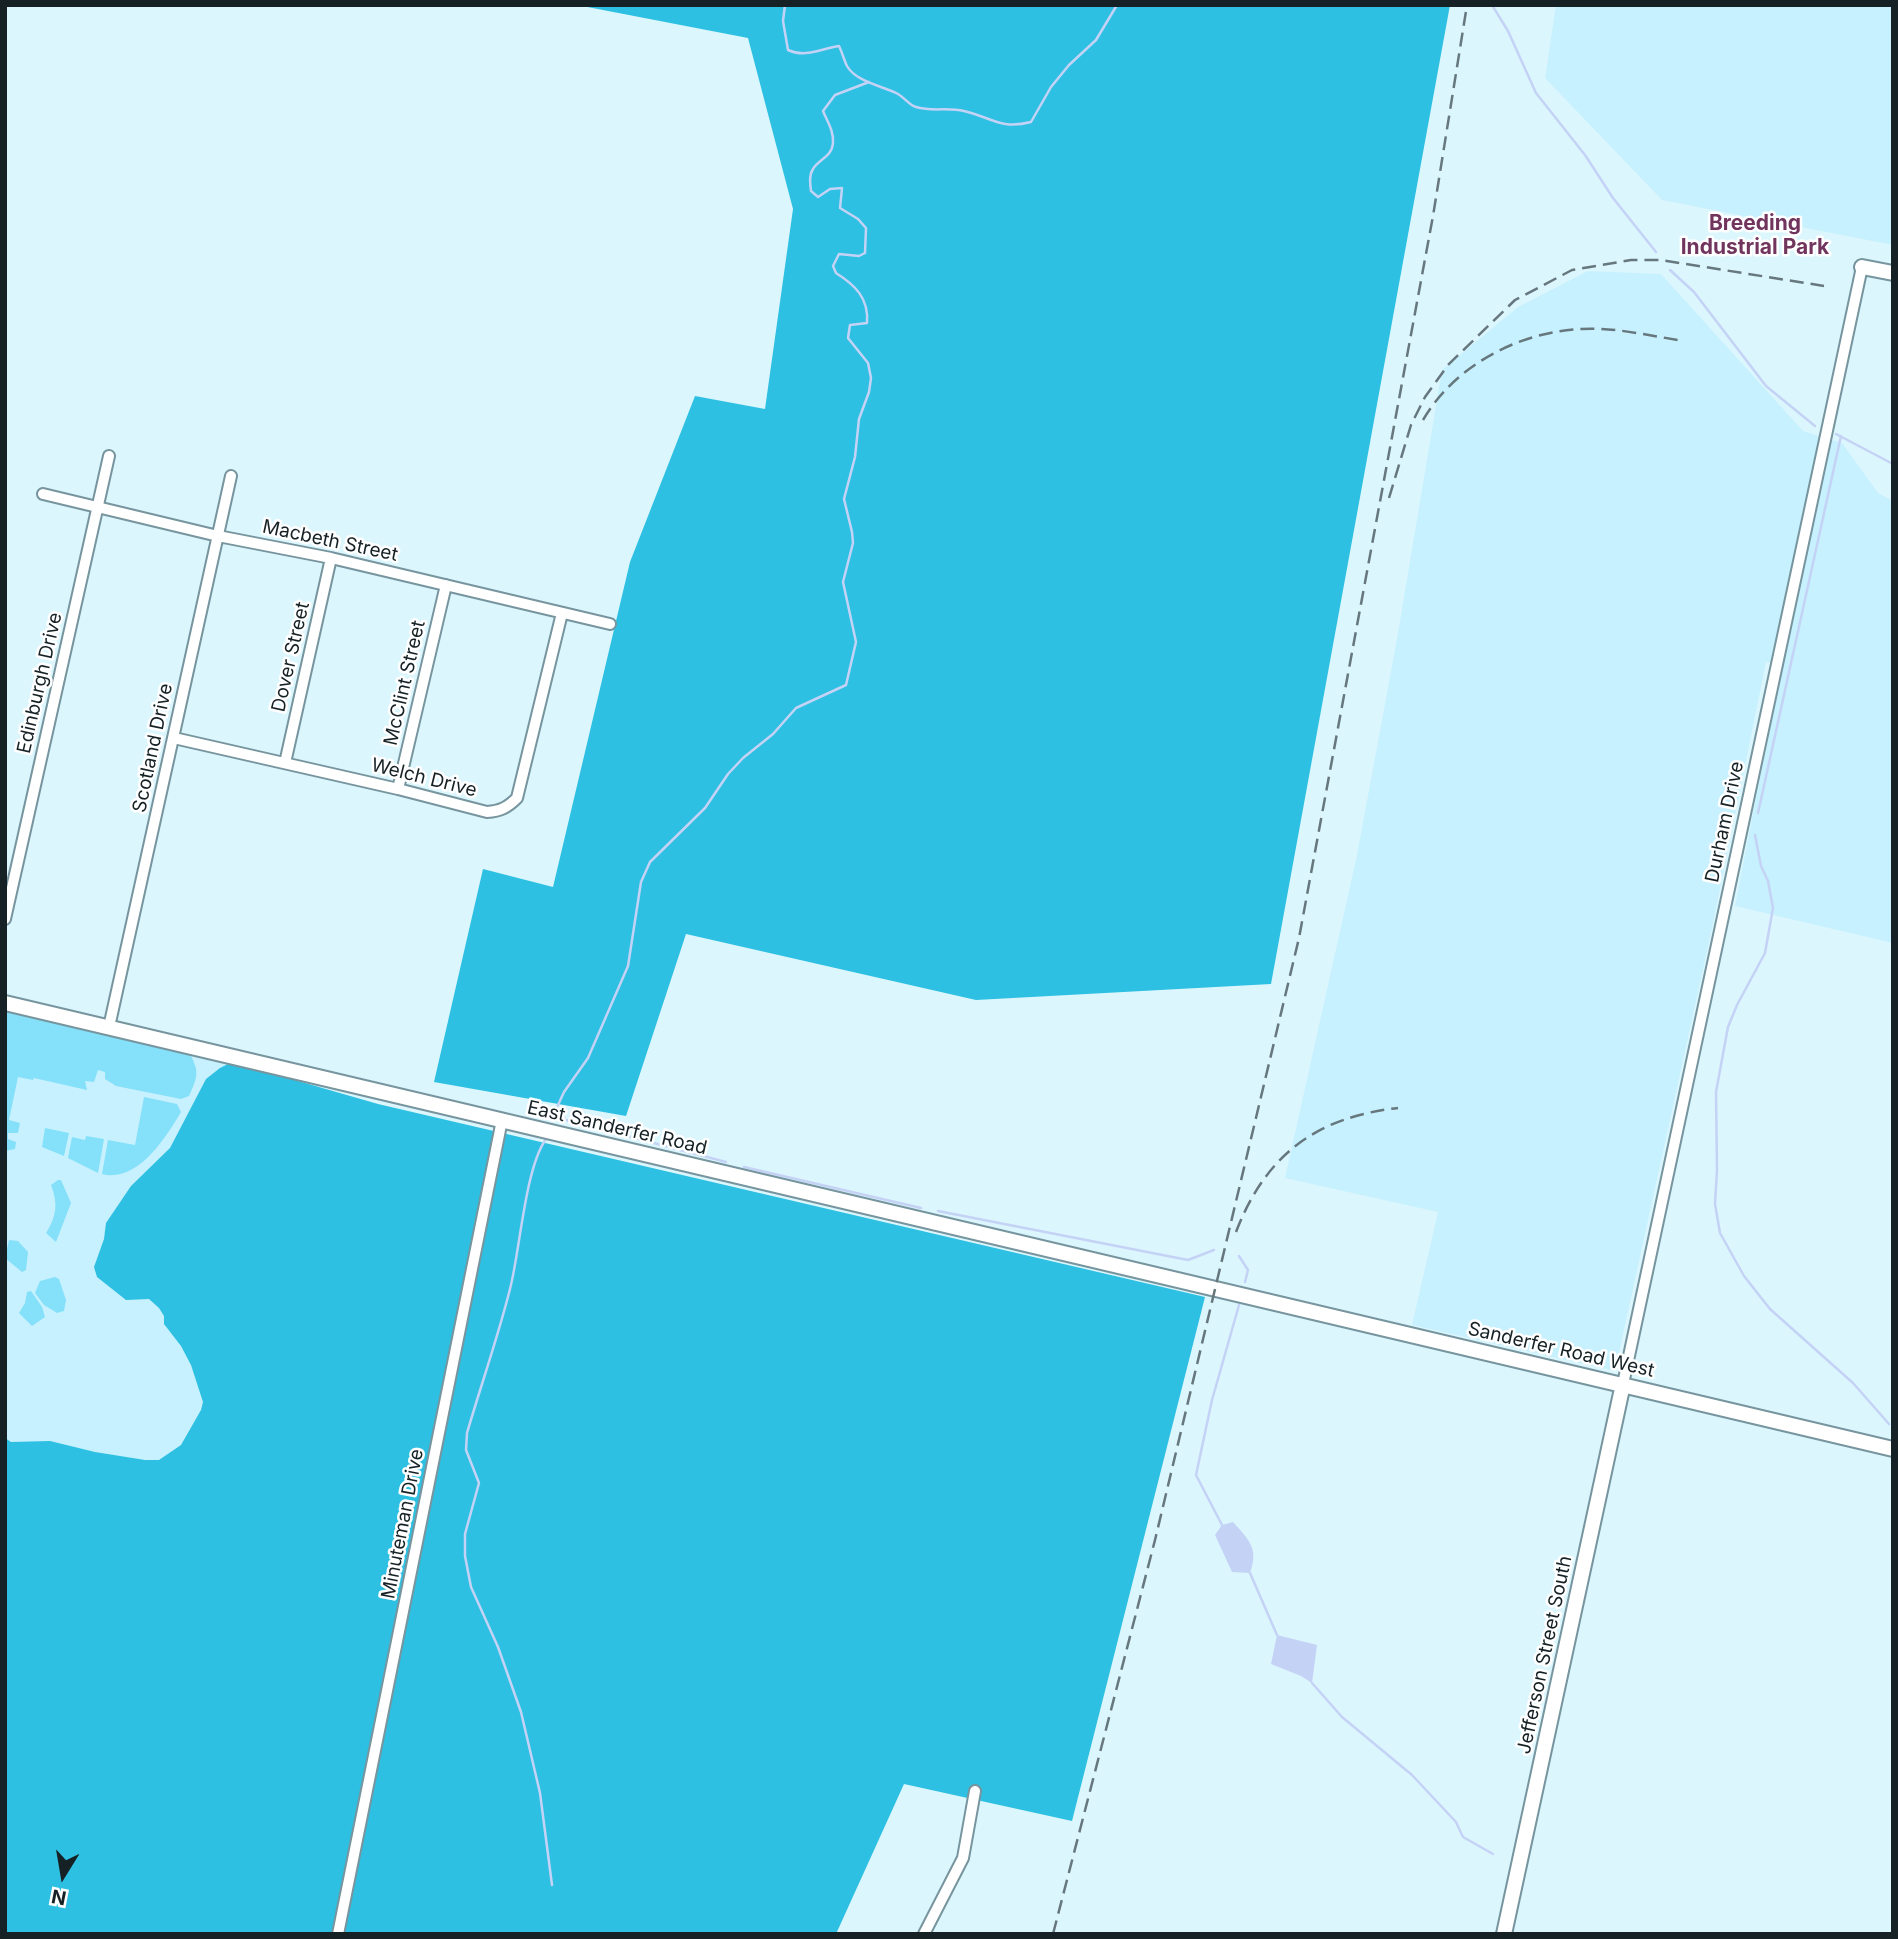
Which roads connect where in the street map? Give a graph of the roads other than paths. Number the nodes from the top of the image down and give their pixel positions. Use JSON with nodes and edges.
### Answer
{"nodes":[{"id":1,"x":1862,"y":267,"type":"joint"},
{"id":2,"x":1893,"y":273,"type":"edge"},
{"id":3,"x":108,"y":456,"type":"dead end"},
{"id":4,"x":231,"y":476,"type":"dead end"},
{"id":5,"x":43,"y":494,"type":"dead end"},
{"id":6,"x":97,"y":508,"type":"junction"},
{"id":7,"x":218,"y":536,"type":"junction"},
{"id":8,"x":331,"y":558,"type":"junction"},
{"id":9,"x":446,"y":584,"type":"junction"},
{"id":10,"x":562,"y":613,"type":"junction"},
{"id":11,"x":610,"y":624,"type":"dead end"},
{"id":12,"x":174,"y":738,"type":"junction"},
{"id":13,"x":285,"y":763,"type":"junction"},
{"id":14,"x":398,"y":789,"type":"junction"},
{"id":15,"x":5,"y":919,"type":"edge"},
{"id":16,"x":5,"y":1003,"type":"edge"},
{"id":17,"x":109,"y":1027,"type":"junction"},
{"id":18,"x":502,"y":1121,"type":"junction"},
{"id":19,"x":1220,"y":1289,"type":"joint"},
{"id":20,"x":1623,"y":1384,"type":"junction"},
{"id":21,"x":1893,"y":1449,"type":"edge"},
{"id":22,"x":975,"y":1791,"type":"dead end"},
{"id":23,"x":338,"y":1934,"type":"edge"},
{"id":24,"x":924,"y":1934,"type":"edge"},
{"id":25,"x":1504,"y":1934,"type":"edge"}],
"edges":[{"from":1,"to":2,"type":"street"},
{"from":1,"to":20,"type":"street","name":"Durham Drive"},
{"from":3,"to":6,"type":"street","name":"Edinburgh Drive"},
{"from":4,"to":7,"type":"street","name":"Scotland Drive"},
{"from":5,"to":6,"type":"street","name":"Macbeth Street"},
{"from":6,"to":7,"type":"street","name":"Macbeth Street"},
{"from":6,"to":15,"type":"street","name":"Edinburgh Drive"},
{"from":7,"to":8,"type":"street","name":"Macbeth Street"},
{"from":7,"to":12,"type":"street","name":"Scotland Drive"},
{"from":8,"to":9,"type":"street","name":"Macbeth Street"},
{"from":8,"to":13,"type":"street","name":"Dover Street"},
{"from":9,"to":10,"type":"street","name":"Macbeth Street"},
{"from":9,"to":14,"type":"street","name":"McClint Street"},
{"from":10,"to":11,"type":"street","name":"Macbeth Street"},
{"from":10,"to":14,"type":"street","name":"Welch Drive"},
{"from":12,"to":13,"type":"street","name":"Welch Drive"},
{"from":12,"to":17,"type":"street","name":"Scotland Drive"},
{"from":13,"to":14,"type":"street","name":"Welch Drive"},
{"from":16,"to":17,"type":"street","name":"East Sanderfer Road"},
{"from":17,"to":18,"type":"street","name":"East Sanderfer Road"},
{"from":18,"to":19,"type":"street","name":"East Sanderfer Road"},
{"from":18,"to":23,"type":"street","name":"Minuteman Drive"},
{"from":19,"to":20,"type":"street","name":"Sanderfer Road West"},
{"from":20,"to":21,"type":"street","name":"Sanderfer Road West"},
{"from":20,"to":25,"type":"street","name":"Jefferson Street South"},
{"from":22,"to":24,"type":"street"}]}
